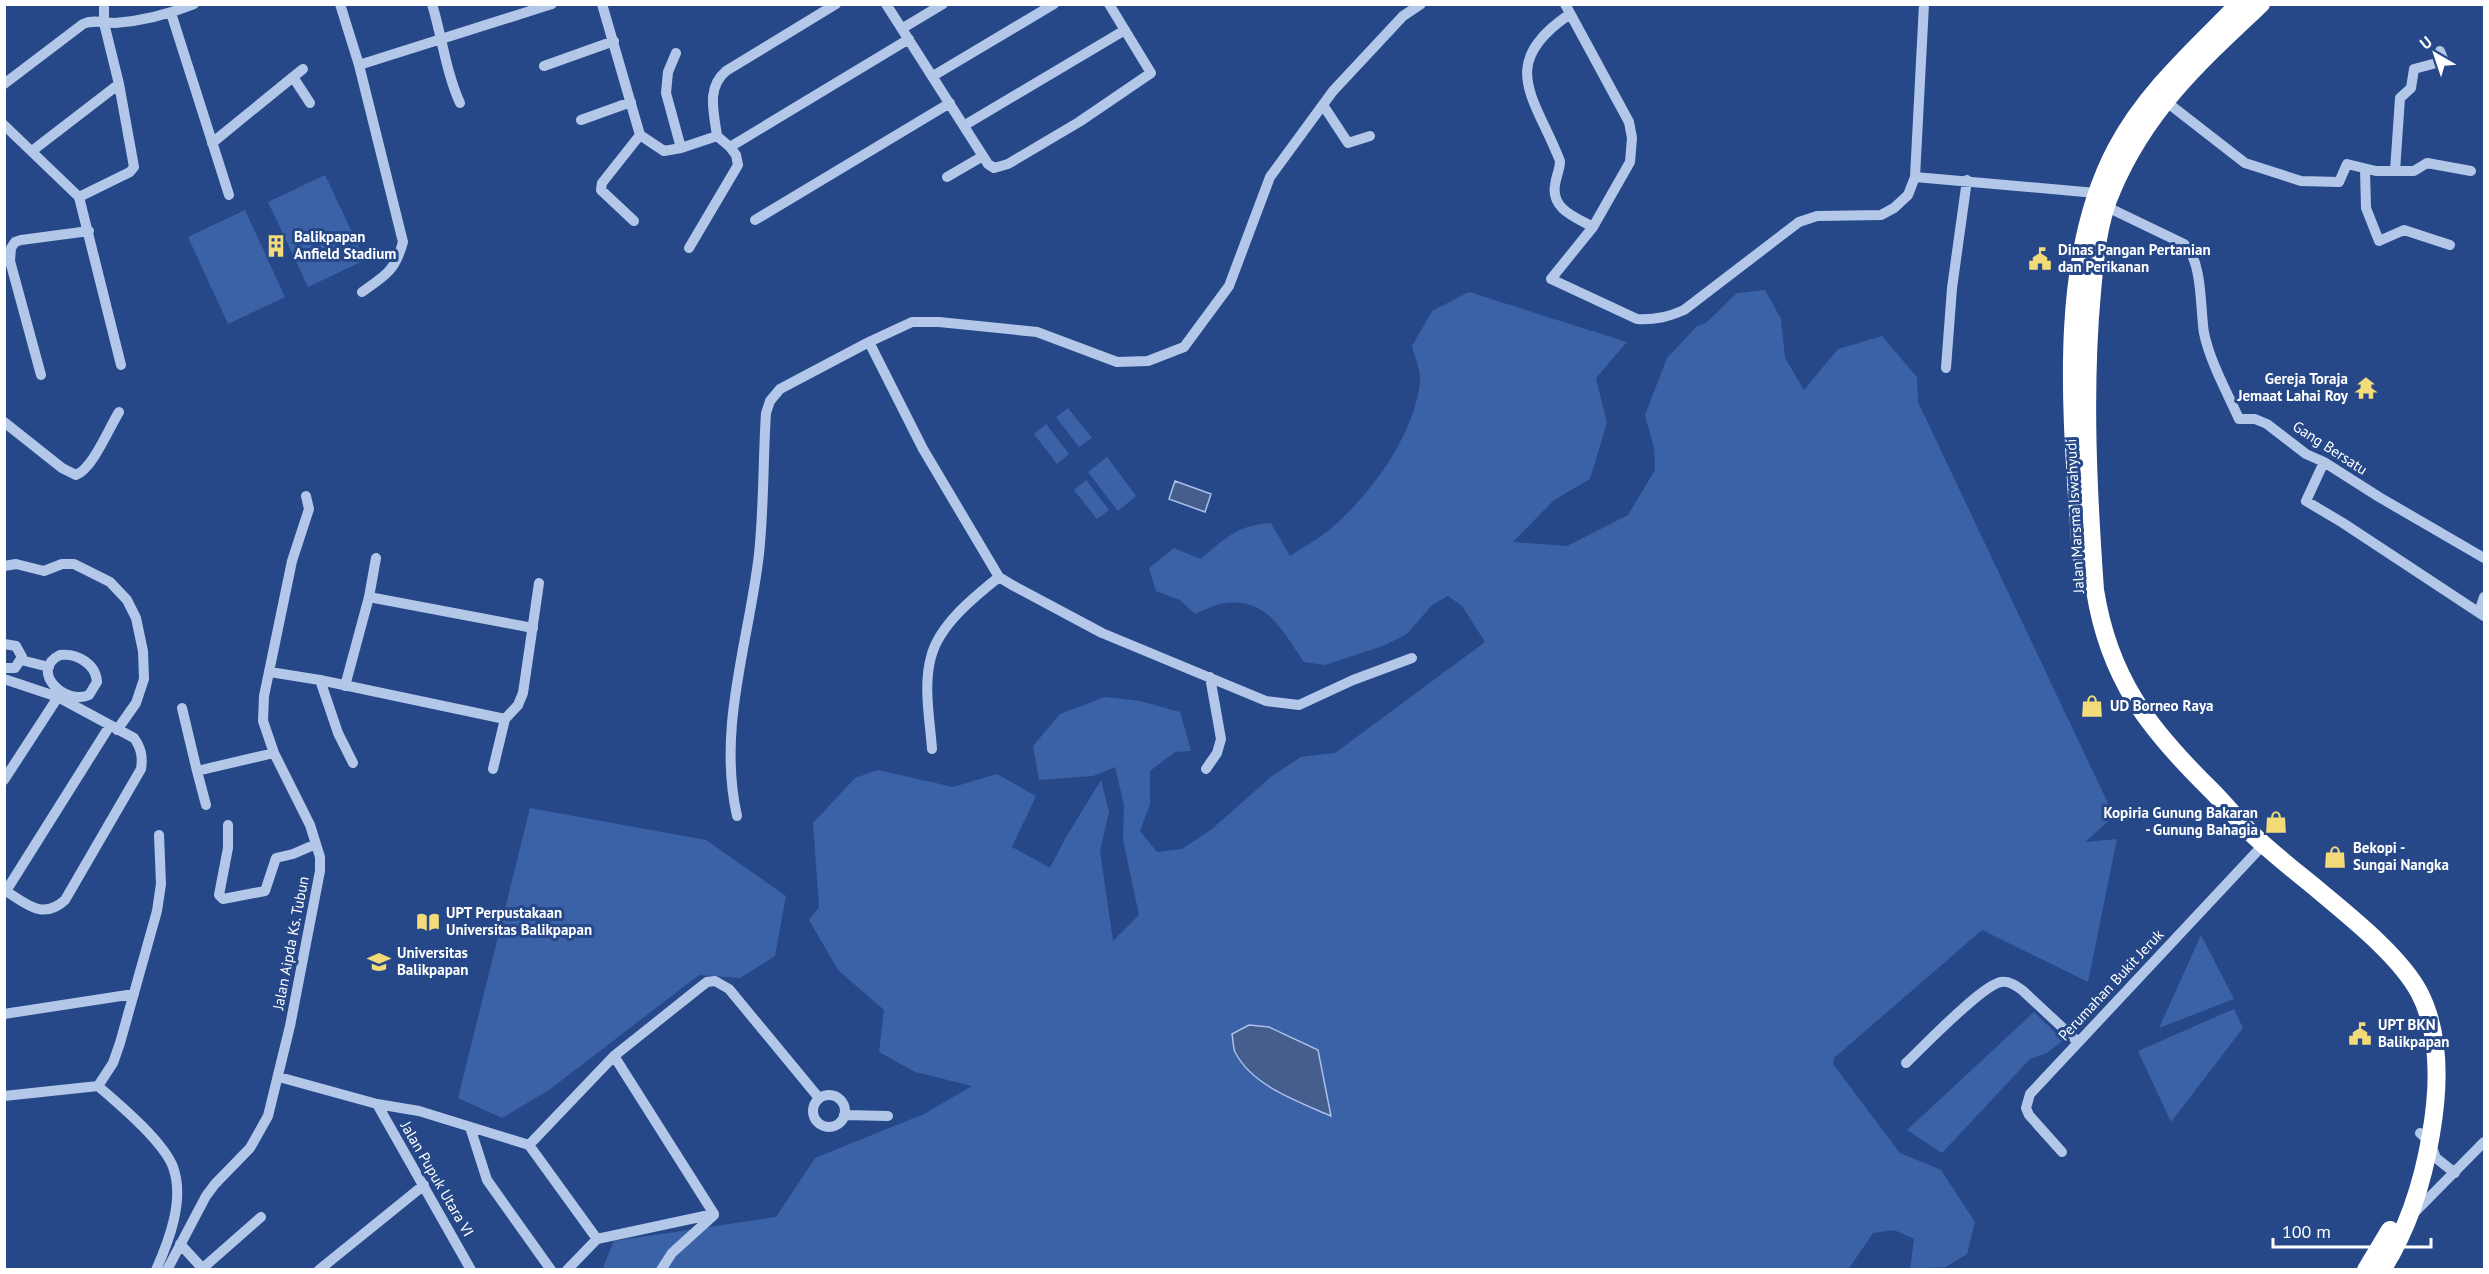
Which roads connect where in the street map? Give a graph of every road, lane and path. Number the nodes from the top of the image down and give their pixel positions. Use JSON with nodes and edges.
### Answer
{"nodes":[{"id":1,"x":104,"y":4,"type":"edge"},
{"id":2,"x":194,"y":4,"type":"edge"},
{"id":3,"x":432,"y":4,"type":"edge"},
{"id":4,"x":552,"y":4,"type":"edge"},
{"id":5,"x":602,"y":4,"type":"edge"},
{"id":6,"x":836,"y":4,"type":"edge"},
{"id":7,"x":886,"y":4,"type":"edge"},
{"id":8,"x":943,"y":4,"type":"edge"},
{"id":9,"x":1054,"y":4,"type":"edge"},
{"id":10,"x":1109,"y":4,"type":"edge"},
{"id":11,"x":1421,"y":4,"type":"edge"},
{"id":12,"x":1924,"y":4,"type":"edge"},
{"id":13,"x":2240,"y":4,"type":"edge"},
{"id":14,"x":2261,"y":4,"type":"edge"},
{"id":15,"x":344,"y":5,"type":"edge"},
{"id":16,"x":1567,"y":9,"type":"edge"},
{"id":17,"x":171,"y":13,"type":"junction"},
{"id":18,"x":104,"y":23,"type":"junction"},
{"id":19,"x":903,"y":28,"type":"junction"},
{"id":20,"x":1125,"y":30,"type":"junction"},
{"id":21,"x":442,"y":38,"type":"junction"},
{"id":22,"x":909,"y":39,"type":"junction"},
{"id":23,"x":614,"y":41,"type":"junction"},
{"id":24,"x":2440,"y":51,"type":"dead end"},
{"id":25,"x":676,"y":53,"type":"dead end"},
{"id":26,"x":359,"y":65,"type":"junction"},
{"id":27,"x":543,"y":66,"type":"dead end"},
{"id":28,"x":303,"y":69,"type":"dead end"},
{"id":29,"x":293,"y":76,"type":"junction"},
{"id":30,"x":933,"y":76,"type":"junction"},
{"id":31,"x":4,"y":84,"type":"edge"},
{"id":32,"x":119,"y":84,"type":"junction"},
{"id":33,"x":2164,"y":100,"type":"junction"},
{"id":34,"x":631,"y":102,"type":"junction"},
{"id":35,"x":460,"y":103,"type":"dead end"},
{"id":36,"x":950,"y":103,"type":"junction"},
{"id":37,"x":310,"y":104,"type":"dead end"},
{"id":38,"x":1323,"y":105,"type":"junction"},
{"id":39,"x":580,"y":120,"type":"dead end"},
{"id":40,"x":965,"y":125,"type":"junction"},
{"id":41,"x":4,"y":126,"type":"edge"},
{"id":42,"x":640,"y":135,"type":"junction"},
{"id":43,"x":717,"y":136,"type":"junction"},
{"id":44,"x":1370,"y":136,"type":"dead end"},
{"id":45,"x":212,"y":143,"type":"junction"},
{"id":46,"x":730,"y":147,"type":"junction"},
{"id":47,"x":681,"y":148,"type":"junction"},
{"id":48,"x":32,"y":151,"type":"junction"},
{"id":49,"x":983,"y":156,"type":"junction"},
{"id":50,"x":2365,"y":169,"type":"junction"},
{"id":51,"x":2395,"y":171,"type":"junction"},
{"id":52,"x":2471,"y":171,"type":"dead end"},
{"id":53,"x":947,"y":177,"type":"dead end"},
{"id":54,"x":1915,"y":177,"type":"junction"},
{"id":55,"x":1967,"y":180,"type":"junction"},
{"id":56,"x":229,"y":195,"type":"dead end"},
{"id":57,"x":79,"y":196,"type":"junction"},
{"id":58,"x":2101,"y":200,"type":"junction"},
{"id":59,"x":755,"y":220,"type":"dead end"},
{"id":60,"x":634,"y":222,"type":"dead end"},
{"id":61,"x":1593,"y":227,"type":"junction"},
{"id":62,"x":89,"y":231,"type":"junction"},
{"id":63,"x":2450,"y":245,"type":"dead end"},
{"id":64,"x":689,"y":248,"type":"dead end"},
{"id":65,"x":362,"y":292,"type":"dead end"},
{"id":66,"x":869,"y":342,"type":"junction"},
{"id":67,"x":121,"y":365,"type":"dead end"},
{"id":68,"x":1946,"y":368,"type":"dead end"},
{"id":69,"x":41,"y":375,"type":"dead end"},
{"id":70,"x":119,"y":412,"type":"dead end"},
{"id":71,"x":4,"y":422,"type":"edge"},
{"id":72,"x":2324,"y":462,"type":"junction"},
{"id":73,"x":306,"y":496,"type":"dead end"},
{"id":74,"x":376,"y":558,"type":"dead end"},
{"id":75,"x":2484,"y":558,"type":"edge"},
{"id":76,"x":4,"y":566,"type":"edge"},
{"id":77,"x":999,"y":577,"type":"junction"},
{"id":78,"x":539,"y":584,"type":"dead end"},
{"id":79,"x":369,"y":597,"type":"junction"},
{"id":80,"x":2484,"y":597,"type":"edge"},
{"id":81,"x":2482,"y":614,"type":"edge"},
{"id":82,"x":533,"y":628,"type":"junction"},
{"id":83,"x":4,"y":645,"type":"edge"},
{"id":84,"x":1412,"y":658,"type":"dead end"},
{"id":85,"x":21,"y":660,"type":"junction"},
{"id":86,"x":49,"y":667,"type":"junction"},
{"id":87,"x":4,"y":668,"type":"edge"},
{"id":88,"x":270,"y":672,"type":"junction"},
{"id":89,"x":1210,"y":677,"type":"junction"},
{"id":90,"x":4,"y":679,"type":"edge"},
{"id":91,"x":320,"y":680,"type":"junction"},
{"id":92,"x":345,"y":686,"type":"junction"},
{"id":93,"x":58,"y":698,"type":"junction"},
{"id":94,"x":182,"y":708,"type":"dead end"},
{"id":95,"x":505,"y":719,"type":"junction"},
{"id":96,"x":113,"y":728,"type":"junction"},
{"id":97,"x":932,"y":749,"type":"dead end"},
{"id":98,"x":274,"y":753,"type":"junction"},
{"id":99,"x":353,"y":762,"type":"dead end"},
{"id":100,"x":493,"y":769,"type":"dead end"},
{"id":101,"x":1206,"y":769,"type":"dead end"},
{"id":102,"x":197,"y":771,"type":"junction"},
{"id":103,"x":4,"y":780,"type":"edge"},
{"id":104,"x":206,"y":805,"type":"dead end"},
{"id":105,"x":737,"y":816,"type":"dead end"},
{"id":106,"x":228,"y":825,"type":"dead end"},
{"id":107,"x":159,"y":835,"type":"dead end"},
{"id":108,"x":316,"y":844,"type":"junction"},
{"id":109,"x":2261,"y":848,"type":"junction"},
{"id":110,"x":5,"y":891,"type":"edge"},
{"id":111,"x":134,"y":994,"type":"junction"},
{"id":112,"x":4,"y":1014,"type":"edge"},
{"id":113,"x":2078,"y":1042,"type":"junction"},
{"id":114,"x":614,"y":1056,"type":"junction"},
{"id":115,"x":1906,"y":1063,"type":"dead end"},
{"id":116,"x":279,"y":1077,"type":"junction"},
{"id":117,"x":98,"y":1086,"type":"junction"},
{"id":118,"x":4,"y":1096,"type":"edge"},
{"id":119,"x":819,"y":1098,"type":"junction"},
{"id":120,"x":377,"y":1104,"type":"junction"},
{"id":121,"x":844,"y":1115,"type":"junction"},
{"id":122,"x":888,"y":1116,"type":"dead end"},
{"id":123,"x":470,"y":1127,"type":"junction"},
{"id":124,"x":2425,"y":1137,"type":"junction"},
{"id":125,"x":2484,"y":1142,"type":"edge"},
{"id":126,"x":529,"y":1145,"type":"junction"},
{"id":127,"x":2062,"y":1152,"type":"dead end"},
{"id":128,"x":2455,"y":1173,"type":"junction"},
{"id":129,"x":424,"y":1185,"type":"junction"},
{"id":130,"x":714,"y":1214,"type":"junction"},
{"id":131,"x":261,"y":1217,"type":"dead end"},
{"id":132,"x":2409,"y":1219,"type":"junction"},
{"id":133,"x":2385,"y":1238,"type":"junction"},
{"id":134,"x":597,"y":1239,"type":"junction"},
{"id":135,"x":180,"y":1244,"type":"junction"},
{"id":136,"x":156,"y":1269,"type":"edge"},
{"id":137,"x":167,"y":1269,"type":"edge"},
{"id":138,"x":204,"y":1269,"type":"edge"},
{"id":139,"x":319,"y":1269,"type":"edge"},
{"id":140,"x":471,"y":1269,"type":"edge"},
{"id":141,"x":551,"y":1269,"type":"edge"},
{"id":142,"x":567,"y":1269,"type":"edge"},
{"id":143,"x":661,"y":1269,"type":"edge"},
{"id":144,"x":2366,"y":1269,"type":"edge"},
{"id":145,"x":2382,"y":1269,"type":"edge"}],
"edges":[{"from":1,"to":18,"type":"street"},
{"from":2,"to":17,"type":"street"},
{"from":3,"to":21,"type":"street"},
{"from":4,"to":21,"type":"street"},
{"from":5,"to":23,"type":"street"},
{"from":6,"to":43,"type":"street"},
{"from":7,"to":19,"type":"street"},
{"from":8,"to":19,"type":"street"},
{"from":9,"to":30,"type":"street"},
{"from":10,"to":20,"type":"street"},
{"from":11,"to":38,"type":"street"},
{"from":12,"to":54,"type":"street"},
{"from":13,"to":58,"type":"highway","name":"Jalan Marsma Iswahyudi"},
{"from":14,"to":33,"type":"highway","name":"Jalan Marsma Iswahyudi"},
{"from":15,"to":26,"type":"street"},
{"from":16,"to":61,"type":"street"},
{"from":16,"to":61,"type":"street"},
{"from":17,"to":18,"type":"street"},
{"from":17,"to":45,"type":"street"},
{"from":18,"to":31,"type":"street"},
{"from":18,"to":32,"type":"street"},
{"from":19,"to":22,"type":"street"},
{"from":20,"to":40,"type":"street"},
{"from":20,"to":49,"type":"street"},
{"from":21,"to":26,"type":"street"},
{"from":21,"to":35,"type":"street"},
{"from":22,"to":30,"type":"street"},
{"from":22,"to":46,"type":"street"},
{"from":23,"to":27,"type":"street"},
{"from":23,"to":34,"type":"street"},
{"from":24,"to":51,"type":"street"},
{"from":25,"to":47,"type":"street"},
{"from":26,"to":65,"type":"street"},
{"from":28,"to":29,"type":"street"},
{"from":29,"to":37,"type":"street"},
{"from":29,"to":45,"type":"street"},
{"from":30,"to":36,"type":"street"},
{"from":32,"to":48,"type":"street"},
{"from":32,"to":57,"type":"street"},
{"from":33,"to":50,"type":"street"},
{"from":33,"to":58,"type":"highway","name":"Jalan Marsma Iswahyudi"},
{"from":34,"to":39,"type":"street"},
{"from":34,"to":42,"type":"street"},
{"from":36,"to":40,"type":"street"},
{"from":36,"to":59,"type":"street"},
{"from":38,"to":44,"type":"street"},
{"from":38,"to":66,"type":"street"},
{"from":40,"to":49,"type":"street"},
{"from":41,"to":48,"type":"street"},
{"from":42,"to":47,"type":"street"},
{"from":42,"to":60,"type":"street"},
{"from":43,"to":46,"type":"street"},
{"from":43,"to":47,"type":"street"},
{"from":45,"to":56,"type":"street"},
{"from":46,"to":64,"type":"street"},
{"from":48,"to":57,"type":"street"},
{"from":49,"to":53,"type":"street"},
{"from":50,"to":51,"type":"street"},
{"from":50,"to":63,"type":"street"},
{"from":51,"to":52,"type":"street"},
{"from":54,"to":55,"type":"street"},
{"from":54,"to":61,"type":"street"},
{"from":55,"to":58,"type":"street"},
{"from":55,"to":68,"type":"street"},
{"from":57,"to":62,"type":"street"},
{"from":58,"to":72,"type":"street","name":"Gang Bersatu"},
{"from":58,"to":109,"type":"highway","name":"Jalan Marsma Iswahyudi"},
{"from":62,"to":67,"type":"street"},
{"from":62,"to":69,"type":"street"},
{"from":66,"to":77,"type":"street"},
{"from":66,"to":105,"type":"street"},
{"from":70,"to":71,"type":"street"},
{"from":72,"to":75,"type":"street","name":"Gang Bersatu"},
{"from":72,"to":81,"type":"street"},
{"from":73,"to":88,"type":"street","name":"Jalan Aipda Ks. Tubun"},
{"from":74,"to":79,"type":"street"},
{"from":76,"to":96,"type":"street"},
{"from":77,"to":89,"type":"street"},
{"from":77,"to":97,"type":"street"},
{"from":78,"to":82,"type":"street"},
{"from":79,"to":82,"type":"street"},
{"from":79,"to":92,"type":"street"},
{"from":80,"to":81,"type":"street"},
{"from":82,"to":95,"type":"street"},
{"from":83,"to":85,"type":"street"},
{"from":84,"to":89,"type":"street"},
{"from":85,"to":86,"type":"street"},
{"from":85,"to":87,"type":"street"},
{"from":86,"to":86,"type":"street"},
{"from":88,"to":91,"type":"street"},
{"from":88,"to":98,"type":"street","name":"Jalan Aipda Ks. Tubun"},
{"from":89,"to":101,"type":"street"},
{"from":90,"to":93,"type":"street"},
{"from":91,"to":92,"type":"street"},
{"from":91,"to":99,"type":"street"},
{"from":92,"to":95,"type":"street"},
{"from":93,"to":96,"type":"street"},
{"from":93,"to":103,"type":"street"},
{"from":94,"to":102,"type":"street"},
{"from":95,"to":100,"type":"street"},
{"from":96,"to":110,"type":"street"},
{"from":96,"to":110,"type":"street"},
{"from":98,"to":102,"type":"street"},
{"from":98,"to":108,"type":"street","name":"Jalan Aipda Ks. Tubun"},
{"from":102,"to":104,"type":"street"},
{"from":106,"to":108,"type":"street"},
{"from":107,"to":111,"type":"street"},
{"from":108,"to":116,"type":"street","name":"Jalan Aipda Ks. Tubun"},
{"from":109,"to":113,"type":"street","name":"Perumahan Bukit Jeruk"},
{"from":109,"to":124,"type":"highway","name":"Jalan Marsma Iswahyudi"},
{"from":111,"to":112,"type":"street"},
{"from":111,"to":117,"type":"street"},
{"from":113,"to":115,"type":"street"},
{"from":113,"to":127,"type":"street","name":"Perumahan Bukit Jeruk"},
{"from":114,"to":119,"type":"street"},
{"from":114,"to":126,"type":"street"},
{"from":114,"to":130,"type":"street"},
{"from":116,"to":120,"type":"street"},
{"from":116,"to":135,"type":"street","name":"Jalan Aipda Ks. Tubun"},
{"from":117,"to":118,"type":"street"},
{"from":117,"to":136,"type":"street"},
{"from":119,"to":121,"type":"street"},
{"from":119,"to":121,"type":"street"},
{"from":120,"to":123,"type":"street"},
{"from":120,"to":129,"type":"street","name":"Jalan Pupuk Utara VI"},
{"from":121,"to":122,"type":"street"},
{"from":123,"to":126,"type":"street"},
{"from":123,"to":141,"type":"street"},
{"from":124,"to":128,"type":"street"},
{"from":124,"to":132,"type":"highway","name":"Jalan Marsma Iswahyudi"},
{"from":124,"to":133,"type":"highway","name":"Jalan Marsma Iswahyudi"},
{"from":125,"to":128,"type":"street"},
{"from":126,"to":134,"type":"street"},
{"from":128,"to":132,"type":"street"},
{"from":129,"to":139,"type":"street"},
{"from":129,"to":140,"type":"street","name":"Jalan Pupuk Utara VI"},
{"from":130,"to":134,"type":"street"},
{"from":130,"to":143,"type":"street"},
{"from":131,"to":138,"type":"street"},
{"from":132,"to":133,"type":"street"},
{"from":132,"to":145,"type":"highway","name":"Jalan Marsma Iswahyudi"},
{"from":133,"to":144,"type":"highway","name":"Jalan Marsma Iswahyudi"},
{"from":134,"to":142,"type":"street"},
{"from":135,"to":137,"type":"street","name":"Jalan Aipda Ks. Tubun"},
{"from":135,"to":138,"type":"street"}]}
